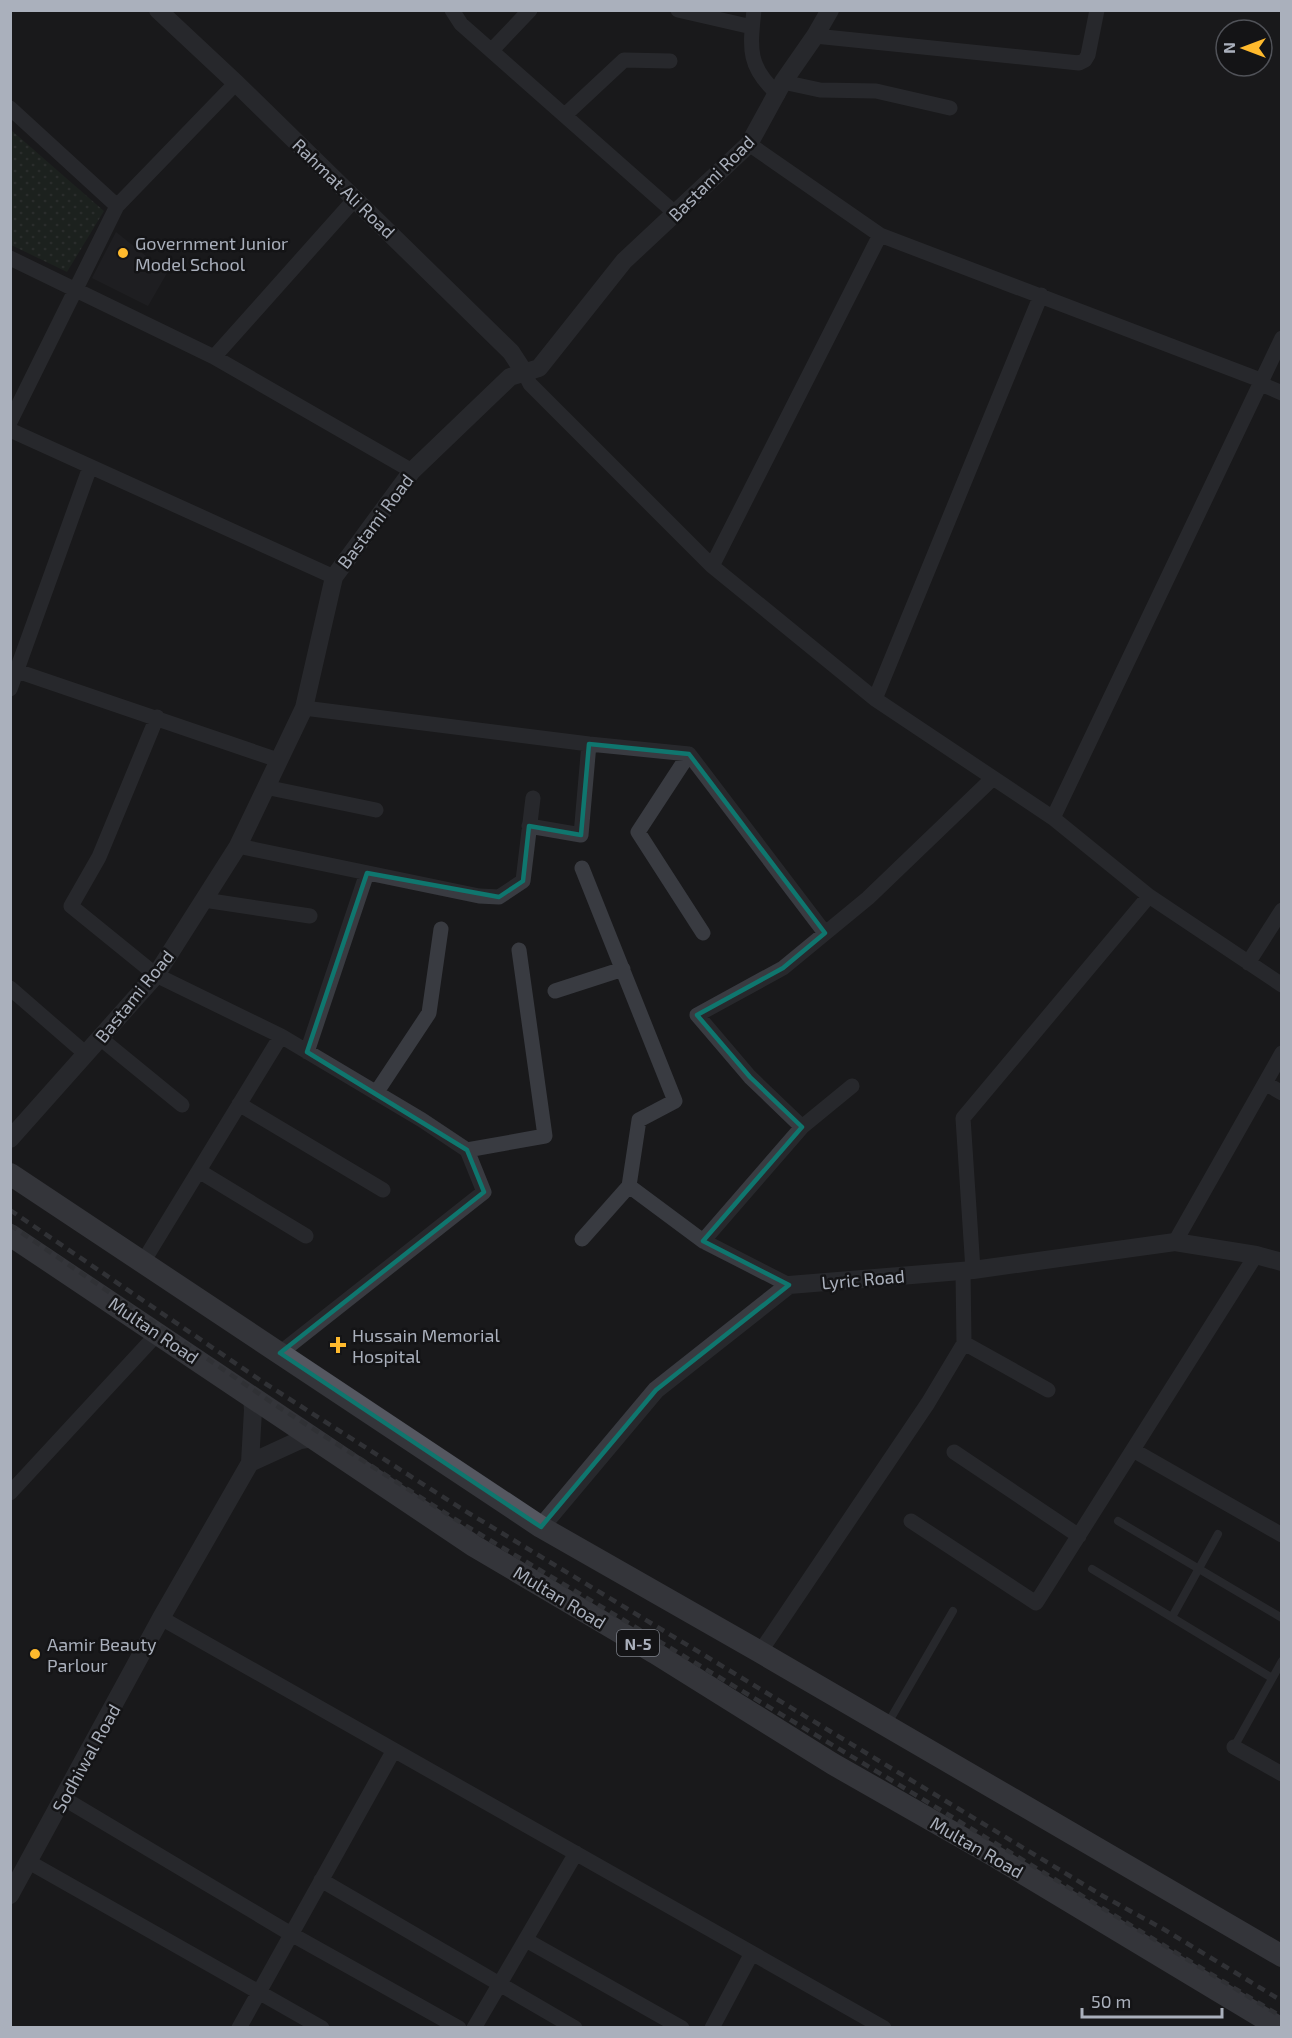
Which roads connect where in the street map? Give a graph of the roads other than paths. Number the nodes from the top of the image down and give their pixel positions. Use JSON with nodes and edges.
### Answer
{"nodes":[{"id":1,"x":158,"y":10,"type":"edge"},
{"id":2,"x":452,"y":10,"type":"edge"},
{"id":3,"x":531,"y":10,"type":"edge"},
{"id":4,"x":678,"y":10,"type":"edge"},
{"id":5,"x":754,"y":10,"type":"edge"},
{"id":6,"x":830,"y":10,"type":"edge"},
{"id":7,"x":1097,"y":10,"type":"edge"},
{"id":8,"x":752,"y":27,"type":"junction"},
{"id":9,"x":815,"y":36,"type":"junction"},
{"id":10,"x":492,"y":50,"type":"junction"},
{"id":11,"x":670,"y":61,"type":"dead end"},
{"id":12,"x":236,"y":82,"type":"junction"},
{"id":13,"x":780,"y":88,"type":"junction"},
{"id":14,"x":10,"y":108,"type":"edge"},
{"id":15,"x":950,"y":108,"type":"dead end"},
{"id":16,"x":565,"y":115,"type":"junction"},
{"id":17,"x":749,"y":144,"type":"junction"},
{"id":18,"x":355,"y":199,"type":"junction"},
{"id":19,"x":117,"y":206,"type":"junction"},
{"id":20,"x":676,"y":214,"type":"junction"},
{"id":21,"x":880,"y":235,"type":"junction"},
{"id":22,"x":10,"y":258,"type":"edge"},
{"id":23,"x":76,"y":288,"type":"junction"},
{"id":24,"x":1041,"y":295,"type":"junction"},
{"id":25,"x":1281,"y":338,"type":"edge"},
{"id":26,"x":214,"y":357,"type":"junction"},
{"id":27,"x":524,"y":372,"type":"junction"},
{"id":28,"x":1262,"y":382,"type":"junction"},
{"id":29,"x":1281,"y":393,"type":"edge"},
{"id":30,"x":10,"y":422,"type":"edge"},
{"id":31,"x":10,"y":430,"type":"edge"},
{"id":32,"x":90,"y":467,"type":"junction"},
{"id":33,"x":412,"y":471,"type":"junction"},
{"id":34,"x":712,"y":566,"type":"junction"},
{"id":35,"x":334,"y":577,"type":"junction"},
{"id":36,"x":17,"y":671,"type":"junction"},
{"id":37,"x":10,"y":689,"type":"edge"},
{"id":38,"x":875,"y":699,"type":"junction"},
{"id":39,"x":304,"y":708,"type":"junction"},
{"id":40,"x":157,"y":717,"type":"junction"},
{"id":41,"x":590,"y":744,"type":"junction"},
{"id":42,"x":689,"y":754,"type":"junction"},
{"id":43,"x":278,"y":760,"type":"junction"},
{"id":44,"x":993,"y":778,"type":"junction"},
{"id":45,"x":265,"y":787,"type":"junction"},
{"id":46,"x":533,"y":798,"type":"dead end"},
{"id":47,"x":376,"y":810,"type":"dead end"},
{"id":48,"x":1053,"y":818,"type":"junction"},
{"id":49,"x":529,"y":826,"type":"junction"},
{"id":50,"x":238,"y":846,"type":"junction"},
{"id":51,"x":582,"y":868,"type":"dead end"},
{"id":52,"x":367,"y":873,"type":"junction"},
{"id":53,"x":1149,"y":896,"type":"junction"},
{"id":54,"x":204,"y":900,"type":"junction"},
{"id":55,"x":1281,"y":910,"type":"edge"},
{"id":56,"x":310,"y":916,"type":"dead end"},
{"id":57,"x":441,"y":928,"type":"dead end"},
{"id":58,"x":703,"y":933,"type":"dead end"},
{"id":59,"x":825,"y":933,"type":"junction"},
{"id":60,"x":519,"y":950,"type":"dead end"},
{"id":61,"x":1248,"y":963,"type":"junction"},
{"id":62,"x":623,"y":969,"type":"junction"},
{"id":63,"x":156,"y":975,"type":"junction"},
{"id":64,"x":1281,"y":985,"type":"edge"},
{"id":65,"x":10,"y":988,"type":"edge"},
{"id":66,"x":555,"y":991,"type":"dead end"},
{"id":67,"x":281,"y":1036,"type":"junction"},
{"id":68,"x":100,"y":1038,"type":"junction"},
{"id":69,"x":307,"y":1052,"type":"junction"},
{"id":70,"x":1281,"y":1053,"type":"edge"},
{"id":71,"x":86,"y":1054,"type":"junction"},
{"id":72,"x":1264,"y":1083,"type":"junction"},
{"id":73,"x":852,"y":1086,"type":"dead end"},
{"id":74,"x":376,"y":1093,"type":"junction"},
{"id":75,"x":1281,"y":1093,"type":"edge"},
{"id":76,"x":239,"y":1104,"type":"junction"},
{"id":77,"x":182,"y":1105,"type":"dead end"},
{"id":78,"x":802,"y":1127,"type":"junction"},
{"id":79,"x":10,"y":1139,"type":"edge"},
{"id":80,"x":467,"y":1150,"type":"junction"},
{"id":81,"x":199,"y":1171,"type":"junction"},
{"id":82,"x":10,"y":1174,"type":"edge"},
{"id":83,"x":628,"y":1185,"type":"junction"},
{"id":84,"x":383,"y":1190,"type":"dead end"},
{"id":85,"x":10,"y":1235,"type":"edge"},
{"id":86,"x":306,"y":1236,"type":"dead end"},
{"id":87,"x":582,"y":1239,"type":"dead end"},
{"id":88,"x":703,"y":1241,"type":"junction"},
{"id":89,"x":1175,"y":1242,"type":"junction"},
{"id":90,"x":1256,"y":1255,"type":"junction"},
{"id":91,"x":143,"y":1262,"type":"junction"},
{"id":92,"x":1281,"y":1262,"type":"edge"},
{"id":93,"x":968,"y":1271,"type":"junction"},
{"id":94,"x":789,"y":1285,"type":"junction"},
{"id":95,"x":158,"y":1333,"type":"junction"},
{"id":96,"x":964,"y":1343,"type":"junction"},
{"id":97,"x":280,"y":1353,"type":"junction"},
{"id":98,"x":1048,"y":1390,"type":"dead end"},
{"id":99,"x":252,"y":1396,"type":"junction"},
{"id":100,"x":314,"y":1438,"type":"junction"},
{"id":101,"x":1133,"y":1450,"type":"junction"},
{"id":102,"x":954,"y":1452,"type":"dead end"},
{"id":103,"x":250,"y":1463,"type":"junction"},
{"id":104,"x":10,"y":1493,"type":"edge"},
{"id":105,"x":911,"y":1521,"type":"dead end"},
{"id":106,"x":1118,"y":1521,"type":"dead end"},
{"id":107,"x":541,"y":1527,"type":"junction"},
{"id":108,"x":1218,"y":1534,"type":"dead end"},
{"id":109,"x":1281,"y":1535,"type":"edge"},
{"id":110,"x":1079,"y":1536,"type":"junction"},
{"id":111,"x":1092,"y":1569,"type":"dead end"},
{"id":112,"x":1199,"y":1569,"type":"junction"},
{"id":113,"x":953,"y":1611,"type":"dead end"},
{"id":114,"x":1172,"y":1617,"type":"junction"},
{"id":115,"x":161,"y":1618,"type":"junction"},
{"id":116,"x":1281,"y":1618,"type":"edge"},
{"id":117,"x":760,"y":1652,"type":"junction"},
{"id":118,"x":1281,"y":1661,"type":"edge"},
{"id":119,"x":1272,"y":1678,"type":"junction"},
{"id":120,"x":885,"y":1726,"type":"junction"},
{"id":121,"x":1233,"y":1747,"type":"joint"},
{"id":122,"x":394,"y":1750,"type":"junction"},
{"id":123,"x":1281,"y":1774,"type":"edge"},
{"id":124,"x":63,"y":1798,"type":"junction"},
{"id":125,"x":576,"y":1853,"type":"junction"},
{"id":126,"x":29,"y":1862,"type":"junction"},
{"id":127,"x":321,"y":1881,"type":"junction"},
{"id":128,"x":10,"y":1895,"type":"edge"},
{"id":129,"x":291,"y":1934,"type":"junction"},
{"id":130,"x":526,"y":1940,"type":"junction"},
{"id":131,"x":752,"y":1953,"type":"junction"},
{"id":132,"x":1281,"y":1956,"type":"edge"},
{"id":133,"x":500,"y":1984,"type":"junction"},
{"id":134,"x":259,"y":1991,"type":"junction"},
{"id":135,"x":239,"y":2028,"type":"edge"},
{"id":136,"x":322,"y":2028,"type":"edge"},
{"id":137,"x":459,"y":2028,"type":"edge"},
{"id":138,"x":474,"y":2028,"type":"edge"},
{"id":139,"x":575,"y":2028,"type":"edge"},
{"id":140,"x":682,"y":2028,"type":"edge"},
{"id":141,"x":712,"y":2028,"type":"edge"},
{"id":142,"x":884,"y":2028,"type":"edge"},
{"id":143,"x":1280,"y":2028,"type":"edge"}],
"edges":[{"from":1,"to":12,"type":"street","name":"Rahmat Ali Road"},
{"from":2,"to":10,"type":"street"},
{"from":3,"to":10,"type":"street"},
{"from":4,"to":8,"type":"street"},
{"from":5,"to":8,"type":"street"},
{"from":6,"to":9,"type":"street","name":"Bastami Road"},
{"from":7,"to":9,"type":"street"},
{"from":8,"to":13,"type":"street"},
{"from":9,"to":13,"type":"street","name":"Bastami Road"},
{"from":10,"to":16,"type":"street"},
{"from":11,"to":16,"type":"street"},
{"from":12,"to":18,"type":"street","name":"Rahmat Ali Road"},
{"from":12,"to":19,"type":"street"},
{"from":13,"to":15,"type":"street"},
{"from":13,"to":17,"type":"street","name":"Bastami Road"},
{"from":14,"to":19,"type":"street"},
{"from":16,"to":20,"type":"street"},
{"from":17,"to":20,"type":"street","name":"Bastami Road"},
{"from":17,"to":21,"type":"street"},
{"from":18,"to":26,"type":"street"},
{"from":18,"to":27,"type":"street","name":"Rahmat Ali Road"},
{"from":19,"to":23,"type":"street"},
{"from":20,"to":27,"type":"street","name":"Bastami Road"},
{"from":21,"to":24,"type":"street"},
{"from":21,"to":34,"type":"street"},
{"from":22,"to":23,"type":"street"},
{"from":23,"to":26,"type":"street"},
{"from":23,"to":30,"type":"street"},
{"from":24,"to":28,"type":"street"},
{"from":24,"to":38,"type":"street"},
{"from":25,"to":28,"type":"street"},
{"from":26,"to":33,"type":"street"},
{"from":27,"to":33,"type":"street","name":"Bastami Road"},
{"from":27,"to":34,"type":"street"},
{"from":28,"to":29,"type":"street"},
{"from":28,"to":48,"type":"street"},
{"from":31,"to":32,"type":"street"},
{"from":32,"to":35,"type":"street"},
{"from":32,"to":36,"type":"street"},
{"from":33,"to":35,"type":"street","name":"Bastami Road"},
{"from":34,"to":38,"type":"street"},
{"from":35,"to":39,"type":"street","name":"Bastami Road"},
{"from":36,"to":37,"type":"street"},
{"from":36,"to":40,"type":"street"},
{"from":38,"to":44,"type":"street"},
{"from":39,"to":41,"type":"street"},
{"from":39,"to":43,"type":"street","name":"Bastami Road"},
{"from":40,"to":43,"type":"street"},
{"from":40,"to":63,"type":"street"},
{"from":41,"to":42,"type":"street"},
{"from":41,"to":49,"type":"street"},
{"from":42,"to":58,"type":"street"},
{"from":42,"to":59,"type":"street"},
{"from":43,"to":45,"type":"street","name":"Bastami Road"},
{"from":44,"to":48,"type":"street"},
{"from":44,"to":59,"type":"street"},
{"from":45,"to":47,"type":"street"},
{"from":45,"to":50,"type":"street","name":"Bastami Road"},
{"from":46,"to":49,"type":"street"},
{"from":48,"to":53,"type":"street"},
{"from":49,"to":52,"type":"street"},
{"from":50,"to":52,"type":"street"},
{"from":50,"to":54,"type":"street","name":"Bastami Road"},
{"from":51,"to":62,"type":"street"},
{"from":52,"to":69,"type":"street"},
{"from":53,"to":61,"type":"street"},
{"from":53,"to":93,"type":"street"},
{"from":54,"to":56,"type":"street"},
{"from":54,"to":63,"type":"street","name":"Bastami Road"},
{"from":55,"to":61,"type":"street"},
{"from":57,"to":74,"type":"street"},
{"from":59,"to":78,"type":"street"},
{"from":60,"to":80,"type":"street"},
{"from":61,"to":64,"type":"street"},
{"from":62,"to":66,"type":"street"},
{"from":62,"to":83,"type":"street"},
{"from":63,"to":67,"type":"street"},
{"from":63,"to":68,"type":"street","name":"Bastami Road"},
{"from":65,"to":71,"type":"street"},
{"from":67,"to":69,"type":"street"},
{"from":67,"to":76,"type":"street"},
{"from":68,"to":71,"type":"street","name":"Bastami Road"},
{"from":68,"to":77,"type":"street"},
{"from":69,"to":74,"type":"street"},
{"from":70,"to":72,"type":"street"},
{"from":71,"to":79,"type":"street","name":"Bastami Road"},
{"from":72,"to":75,"type":"street"},
{"from":72,"to":89,"type":"street"},
{"from":73,"to":78,"type":"street"},
{"from":74,"to":80,"type":"street"},
{"from":76,"to":81,"type":"street"},
{"from":76,"to":84,"type":"street"},
{"from":78,"to":88,"type":"street"},
{"from":80,"to":97,"type":"street"},
{"from":81,"to":86,"type":"street"},
{"from":81,"to":91,"type":"street"},
{"from":82,"to":91,"type":"main road"},
{"from":83,"to":87,"type":"street"},
{"from":83,"to":88,"type":"street"},
{"from":85,"to":95,"type":"main road","name":"Multan Road","number":"N-5"},
{"from":88,"to":94,"type":"street"},
{"from":89,"to":90,"type":"street","name":"Lyric Road"},
{"from":89,"to":93,"type":"street","name":"Lyric Road"},
{"from":90,"to":92,"type":"street","name":"Lyric Road"},
{"from":90,"to":101,"type":"street"},
{"from":91,"to":97,"type":"main road"},
{"from":93,"to":94,"type":"street","name":"Lyric Road"},
{"from":93,"to":96,"type":"street"},
{"from":94,"to":107,"type":"street"},
{"from":95,"to":99,"type":"main road","name":"Multan Road","number":"N-5"},
{"from":95,"to":104,"type":"street"},
{"from":96,"to":98,"type":"street"},
{"from":96,"to":117,"type":"street"},
{"from":97,"to":107,"type":"main road"},
{"from":99,"to":100,"type":"main road","name":"Multan Road","number":"N-5"},
{"from":99,"to":103,"type":"street","name":"Sodhiwal Road"},
{"from":100,"to":103,"type":"street"},
{"from":100,"to":143,"type":"main road","name":"Multan Road","number":"N-5"},
{"from":101,"to":109,"type":"street"},
{"from":101,"to":110,"type":"street"},
{"from":102,"to":110,"type":"street"},
{"from":103,"to":115,"type":"street","name":"Sodhiwal Road"},
{"from":105,"to":110,"type":"street"},
{"from":106,"to":112,"type":"lane"},
{"from":107,"to":117,"type":"main road"},
{"from":108,"to":112,"type":"lane"},
{"from":111,"to":114,"type":"lane"},
{"from":112,"to":114,"type":"lane"},
{"from":112,"to":116,"type":"lane"},
{"from":113,"to":120,"type":"lane"},
{"from":114,"to":119,"type":"lane"},
{"from":115,"to":122,"type":"street"},
{"from":115,"to":124,"type":"street","name":"Sodhiwal Road"},
{"from":117,"to":120,"type":"main road"},
{"from":118,"to":119,"type":"lane"},
{"from":119,"to":121,"type":"lane"},
{"from":120,"to":132,"type":"main road"},
{"from":121,"to":123,"type":"street"},
{"from":122,"to":125,"type":"street"},
{"from":122,"to":127,"type":"street"},
{"from":124,"to":126,"type":"street","name":"Sodhiwal Road"},
{"from":124,"to":129,"type":"street"},
{"from":125,"to":130,"type":"street"},
{"from":125,"to":131,"type":"street"},
{"from":126,"to":128,"type":"street","name":"Sodhiwal Road"},
{"from":126,"to":134,"type":"street"},
{"from":127,"to":129,"type":"street"},
{"from":127,"to":133,"type":"street"},
{"from":129,"to":134,"type":"street"},
{"from":129,"to":137,"type":"street"},
{"from":130,"to":133,"type":"street"},
{"from":130,"to":140,"type":"street"},
{"from":131,"to":141,"type":"street"},
{"from":131,"to":142,"type":"street"},
{"from":133,"to":138,"type":"street"},
{"from":133,"to":139,"type":"street"},
{"from":134,"to":135,"type":"street"},
{"from":134,"to":136,"type":"street"}]}
